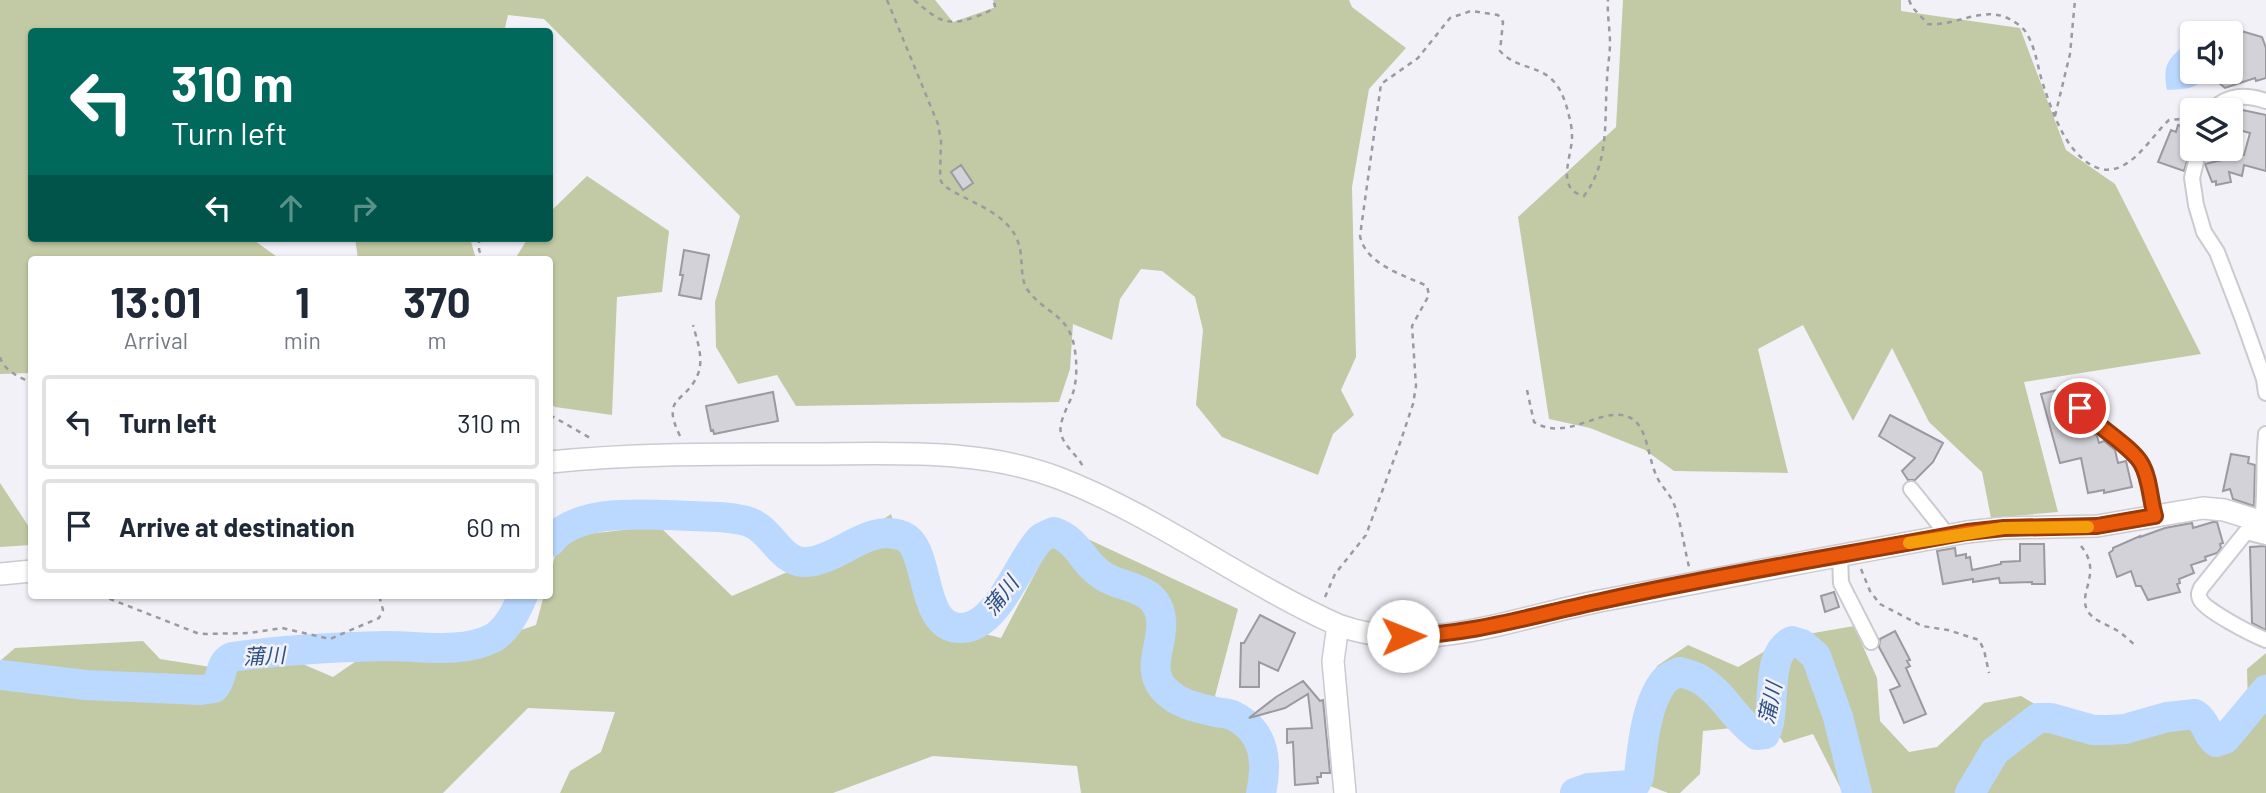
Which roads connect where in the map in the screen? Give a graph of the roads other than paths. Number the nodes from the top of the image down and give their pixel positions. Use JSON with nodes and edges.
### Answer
{"nodes":[{"id":1,"x":2232,"y":98,"type":"edge"},
{"id":2,"x":2266,"y":101,"type":"edge"},
{"id":3,"x":2196,"y":161,"type":"edge"},
{"id":4,"x":2266,"y":393,"type":"edge"},
{"id":5,"x":2080,"y":408,"type":"dead end"},
{"id":6,"x":2266,"y":434,"type":"edge"},
{"id":7,"x":553,"y":462,"type":"edge"},
{"id":8,"x":1912,"y":489,"type":"dead end"},
{"id":9,"x":2155,"y":516,"type":"junction"},
{"id":10,"x":2265,"y":527,"type":"edge"},
{"id":11,"x":1943,"y":536,"type":"junction"},
{"id":12,"x":1848,"y":554,"type":"junction"},
{"id":13,"x":28,"y":570,"type":"edge"},
{"id":14,"x":0,"y":574,"type":"edge"},
{"id":15,"x":1330,"y":621,"type":"junction"},
{"id":16,"x":2266,"y":640,"type":"edge"},
{"id":17,"x":1871,"y":642,"type":"dead end"},
{"id":18,"x":1345,"y":791,"type":"edge"}],
"edges":[{"from":1,"to":2,"type":"street"},
{"from":3,"to":4,"type":"street"},
{"from":5,"to":9,"type":"street"},
{"from":6,"to":10,"type":"street"},
{"from":7,"to":15,"type":"street"},
{"from":8,"to":11,"type":"street"},
{"from":9,"to":10,"type":"street"},
{"from":9,"to":11,"type":"street"},
{"from":10,"to":16,"type":"street"},
{"from":11,"to":12,"type":"street"},
{"from":12,"to":15,"type":"street"},
{"from":12,"to":17,"type":"street"},
{"from":13,"to":14,"type":"street"},
{"from":15,"to":18,"type":"street"}]}
